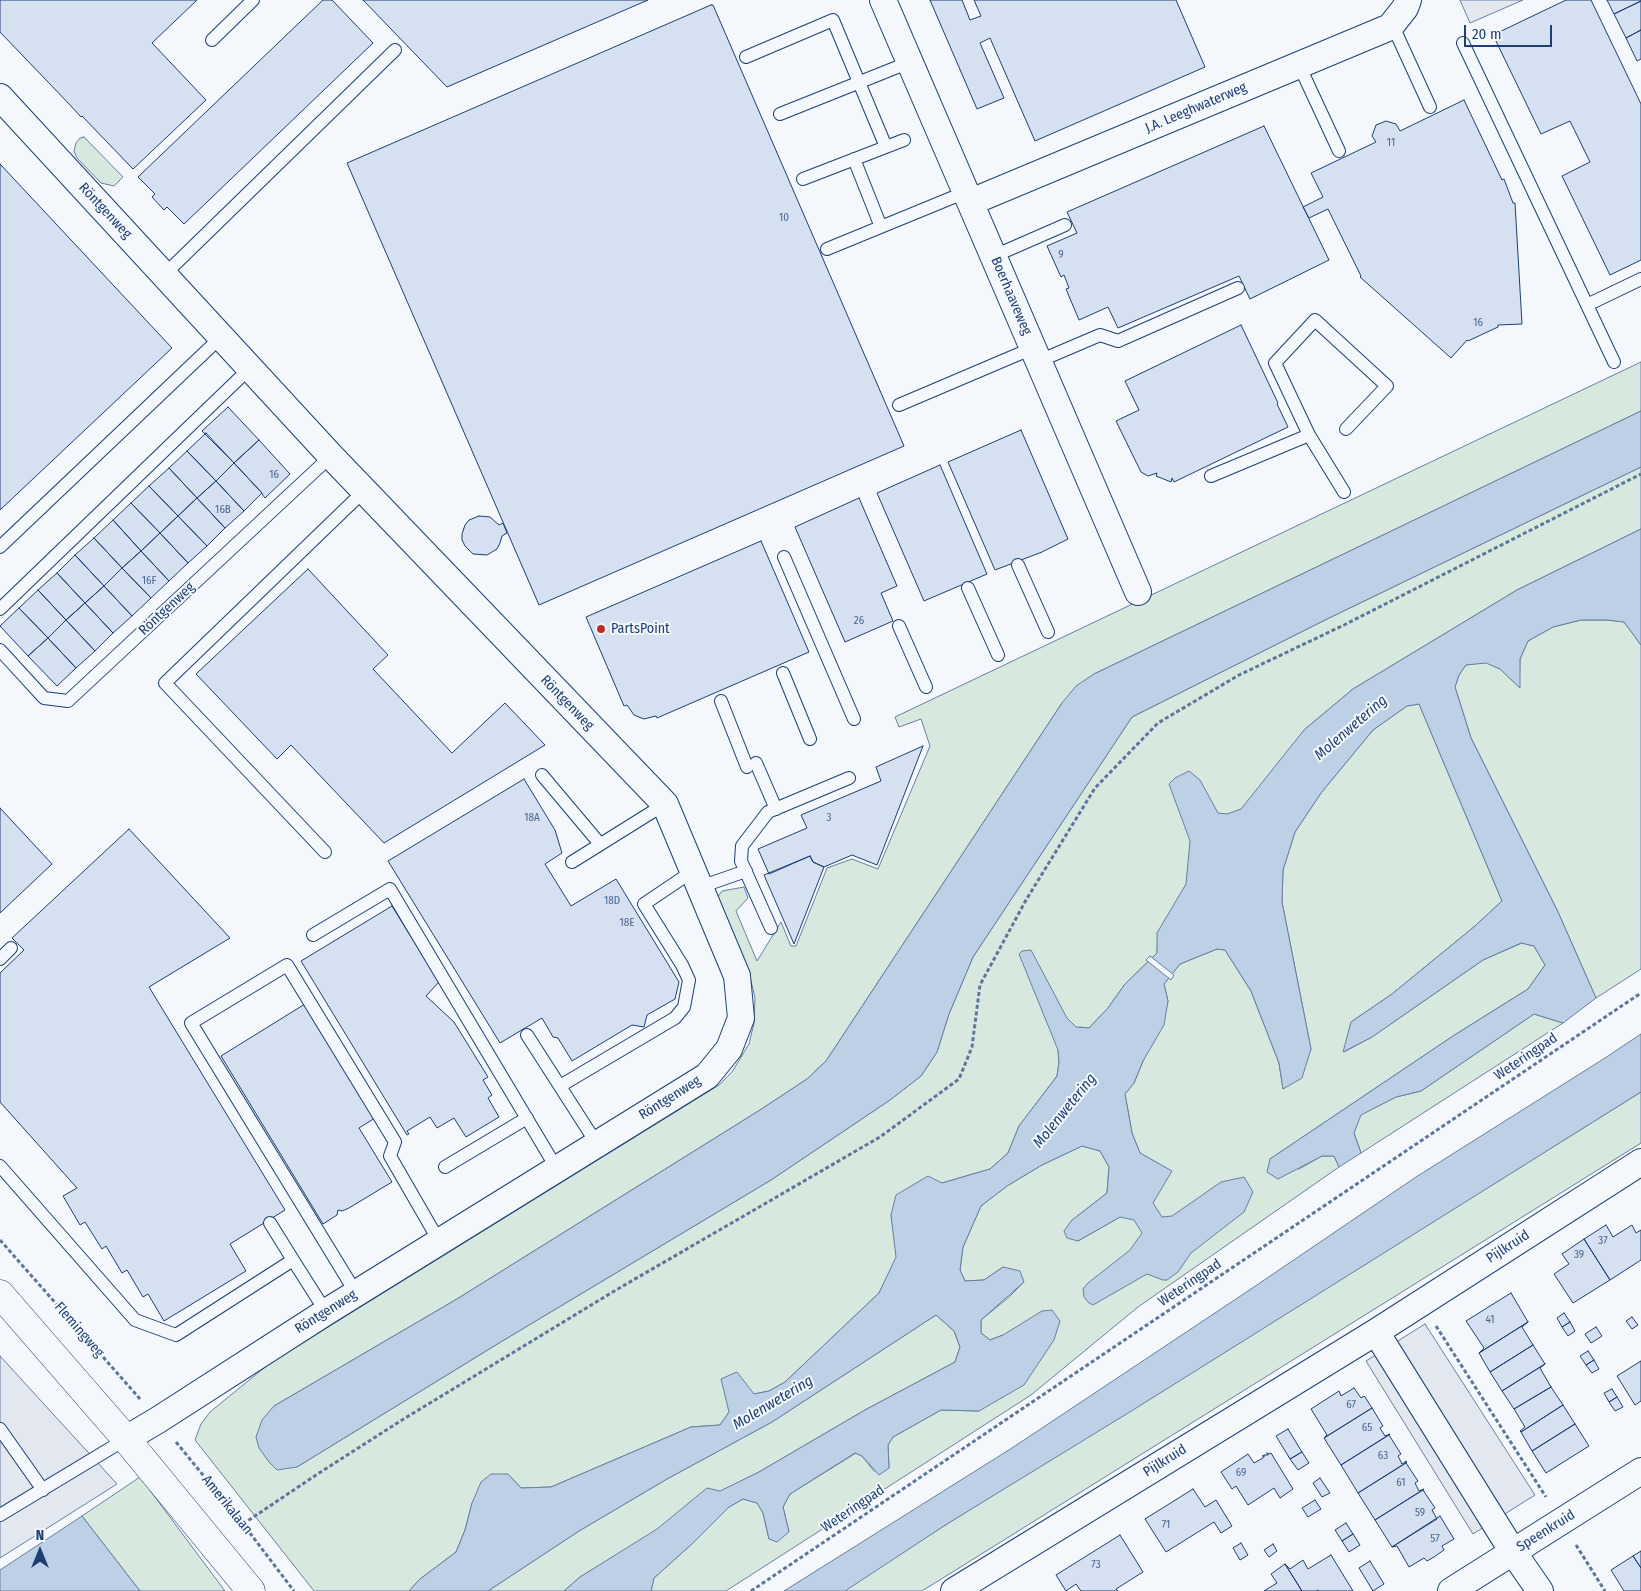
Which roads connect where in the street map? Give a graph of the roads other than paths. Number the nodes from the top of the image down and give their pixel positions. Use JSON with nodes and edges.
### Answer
{"nodes":[{"id":1,"x":252,"y":0,"type":"edge"},
{"id":2,"x":883,"y":0,"type":"edge"},
{"id":3,"x":1408,"y":0,"type":"edge"},
{"id":4,"x":1392,"y":24,"type":"junction"},
{"id":5,"x":212,"y":40,"type":"dead end"},
{"id":6,"x":1463,"y":43,"type":"dead end"},
{"id":7,"x":395,"y":50,"type":"dead end"},
{"id":8,"x":746,"y":57,"type":"dead end"},
{"id":9,"x":910,"y":62,"type":"junction"},
{"id":10,"x":1299,"y":65,"type":"junction"},
{"id":11,"x":859,"y":82,"type":"junction"},
{"id":12,"x":0,"y":97,"type":"edge"},
{"id":13,"x":1430,"y":107,"type":"dead end"},
{"id":14,"x":780,"y":114,"type":"dead end"},
{"id":15,"x":904,"y":140,"type":"dead end"},
{"id":16,"x":886,"y":147,"type":"junction"},
{"id":17,"x":1339,"y":151,"type":"dead end"},
{"id":18,"x":854,"y":159,"type":"junction"},
{"id":19,"x":803,"y":179,"type":"dead end"},
{"id":20,"x":968,"y":197,"type":"junction"},
{"id":21,"x":1065,"y":225,"type":"dead end"},
{"id":22,"x":881,"y":227,"type":"junction"},
{"id":23,"x":827,"y":249,"type":"dead end"},
{"id":24,"x":994,"y":256,"type":"junction"},
{"id":25,"x":164,"y":275,"type":"junction"},
{"id":26,"x":1641,"y":279,"type":"edge"},
{"id":27,"x":1238,"y":288,"type":"dead end"},
{"id":28,"x":1587,"y":305,"type":"junction"},
{"id":29,"x":221,"y":337,"type":"junction"},
{"id":30,"x":1036,"y":354,"type":"junction"},
{"id":31,"x":1614,"y":362,"type":"dead end"},
{"id":32,"x":250,"y":368,"type":"junction"},
{"id":33,"x":899,"y":405,"type":"dead end"},
{"id":34,"x":1346,"y":429,"type":"dead end"},
{"id":35,"x":1309,"y":435,"type":"junction"},
{"id":36,"x":331,"y":456,"type":"junction"},
{"id":37,"x":1211,"y":476,"type":"dead end"},
{"id":38,"x":364,"y":491,"type":"junction"},
{"id":39,"x":1344,"y":492,"type":"dead end"},
{"id":40,"x":0,"y":547,"type":"edge"},
{"id":41,"x":784,"y":557,"type":"dead end"},
{"id":42,"x":1018,"y":565,"type":"dead end"},
{"id":43,"x":968,"y":588,"type":"dead end"},
{"id":44,"x":1138,"y":592,"type":"dead end"},
{"id":45,"x":0,"y":609,"type":"edge"},
{"id":46,"x":900,"y":626,"type":"dead end"},
{"id":47,"x":1048,"y":632,"type":"dead end"},
{"id":48,"x":0,"y":650,"type":"edge"},
{"id":49,"x":998,"y":655,"type":"dead end"},
{"id":50,"x":783,"y":673,"type":"dead end"},
{"id":51,"x":926,"y":687,"type":"dead end"},
{"id":52,"x":721,"y":701,"type":"dead end"},
{"id":53,"x":854,"y":719,"type":"dead end"},
{"id":54,"x":810,"y":739,"type":"dead end"},
{"id":55,"x":542,"y":775,"type":"dead end"},
{"id":56,"x":849,"y":778,"type":"dead end"},
{"id":57,"x":664,"y":804,"type":"junction"},
{"id":58,"x":776,"y":809,"type":"junction"},
{"id":59,"x":600,"y":844,"type":"junction"},
{"id":60,"x":325,"y":852,"type":"dead end"},
{"id":61,"x":572,"y":862,"type":"dead end"},
{"id":62,"x":746,"y":871,"type":"junction"},
{"id":63,"x":696,"y":879,"type":"junction"},
{"id":64,"x":771,"y":928,"type":"dead end"},
{"id":65,"x":313,"y":935,"type":"dead end"},
{"id":66,"x":11,"y":948,"type":"dead end"},
{"id":67,"x":0,"y":958,"type":"edge"},
{"id":68,"x":527,"y":1036,"type":"dead end"},
{"id":69,"x":560,"y":1086,"type":"junction"},
{"id":70,"x":527,"y":1118,"type":"junction"},
{"id":71,"x":597,"y":1144,"type":"junction"},
{"id":72,"x":1641,"y":1162,"type":"edge"},
{"id":73,"x":0,"y":1166,"type":"edge"},
{"id":74,"x":445,"y":1167,"type":"dead end"},
{"id":75,"x":557,"y":1168,"type":"junction"},
{"id":76,"x":270,"y":1223,"type":"dead end"},
{"id":77,"x":440,"y":1241,"type":"junction"},
{"id":78,"x":293,"y":1260,"type":"junction"},
{"id":79,"x":356,"y":1293,"type":"junction"},
{"id":80,"x":0,"y":1294,"type":"edge"},
{"id":81,"x":326,"y":1312,"type":"junction"},
{"id":82,"x":1376,"y":1332,"type":"junction"},
{"id":83,"x":0,"y":1429,"type":"edge"},
{"id":84,"x":126,"y":1439,"type":"junction"},
{"id":85,"x":1641,"y":1471,"type":"edge"},
{"id":86,"x":43,"y":1490,"type":"junction"},
{"id":87,"x":0,"y":1516,"type":"edge"},
{"id":88,"x":1513,"y":1552,"type":"junction"},
{"id":89,"x":251,"y":1591,"type":"edge"},
{"id":90,"x":954,"y":1591,"type":"edge"},
{"id":91,"x":1451,"y":1591,"type":"edge"},
{"id":92,"x":1540,"y":1591,"type":"edge"}],
"edges":[{"from":1,"to":5,"type":"lane"},
{"from":2,"to":9,"type":"street","name":"Boerhaaveweg"},
{"from":3,"to":4,"type":"street","name":"J.A. Leeghwaterweg"},
{"from":4,"to":10,"type":"street","name":"J.A. Leeghwaterweg"},
{"from":4,"to":13,"type":"lane"},
{"from":6,"to":28,"type":"lane"},
{"from":7,"to":25,"type":"lane"},
{"from":8,"to":11,"type":"lane"},
{"from":9,"to":11,"type":"lane"},
{"from":9,"to":20,"type":"street","name":"Boerhaaveweg"},
{"from":10,"to":17,"type":"lane"},
{"from":10,"to":20,"type":"street","name":"J.A. Leeghwaterweg"},
{"from":11,"to":14,"type":"lane"},
{"from":11,"to":16,"type":"lane"},
{"from":12,"to":25,"type":"street","name":"Röntgenweg"},
{"from":15,"to":16,"type":"lane"},
{"from":16,"to":18,"type":"lane"},
{"from":18,"to":19,"type":"lane"},
{"from":18,"to":22,"type":"lane"},
{"from":20,"to":22,"type":"lane"},
{"from":20,"to":24,"type":"street","name":"Boerhaaveweg"},
{"from":21,"to":24,"type":"lane"},
{"from":22,"to":23,"type":"lane"},
{"from":24,"to":30,"type":"street","name":"Boerhaaveweg"},
{"from":25,"to":29,"type":"street","name":"Röntgenweg"},
{"from":26,"to":28,"type":"lane"},
{"from":27,"to":30,"type":"lane"},
{"from":28,"to":31,"type":"lane"},
{"from":29,"to":32,"type":"street","name":"Röntgenweg"},
{"from":29,"to":40,"type":"lane"},
{"from":30,"to":33,"type":"lane"},
{"from":30,"to":44,"type":"street","name":"Boerhaaveweg"},
{"from":32,"to":36,"type":"street","name":"Röntgenweg"},
{"from":32,"to":45,"type":"lane"},
{"from":34,"to":35,"type":"lane"},
{"from":35,"to":37,"type":"lane"},
{"from":35,"to":39,"type":"lane"},
{"from":36,"to":38,"type":"street","name":"Röntgenweg"},
{"from":36,"to":48,"type":"lane","name":"Röntgenweg"},
{"from":38,"to":57,"type":"street","name":"Röntgenweg"},
{"from":38,"to":60,"type":"lane"},
{"from":41,"to":53,"type":"lane"},
{"from":42,"to":47,"type":"lane"},
{"from":43,"to":49,"type":"lane"},
{"from":46,"to":51,"type":"lane"},
{"from":50,"to":54,"type":"lane"},
{"from":52,"to":58,"type":"lane"},
{"from":55,"to":59,"type":"lane"},
{"from":56,"to":58,"type":"lane"},
{"from":57,"to":59,"type":"lane"},
{"from":57,"to":63,"type":"street","name":"Röntgenweg"},
{"from":58,"to":62,"type":"lane"},
{"from":59,"to":61,"type":"lane"},
{"from":62,"to":63,"type":"lane"},
{"from":62,"to":64,"type":"lane"},
{"from":63,"to":69,"type":"lane"},
{"from":63,"to":71,"type":"street","name":"Röntgenweg"},
{"from":65,"to":70,"type":"lane"},
{"from":66,"to":67,"type":"lane"},
{"from":68,"to":69,"type":"lane"},
{"from":69,"to":71,"type":"lane"},
{"from":70,"to":74,"type":"lane"},
{"from":70,"to":75,"type":"lane"},
{"from":71,"to":75,"type":"street","name":"Röntgenweg"},
{"from":72,"to":82,"type":"street","name":"Pijlkruid"},
{"from":73,"to":78,"type":"lane"},
{"from":75,"to":77,"type":"street","name":"Röntgenweg"},
{"from":76,"to":78,"type":"lane"},
{"from":77,"to":79,"type":"street","name":"Röntgenweg"},
{"from":77,"to":79,"type":"lane"},
{"from":78,"to":81,"type":"lane"},
{"from":79,"to":81,"type":"street","name":"Röntgenweg"},
{"from":80,"to":84,"type":"street"},
{"from":81,"to":84,"type":"street","name":"Röntgenweg"},
{"from":82,"to":88,"type":"street"},
{"from":82,"to":90,"type":"street","name":"Pijlkruid"},
{"from":83,"to":86,"type":"lane"},
{"from":84,"to":86,"type":"lane"},
{"from":84,"to":89,"type":"street"},
{"from":85,"to":88,"type":"street","name":"Speenkruid"},
{"from":86,"to":87,"type":"lane"},
{"from":88,"to":91,"type":"street","name":"Speenkruid"},
{"from":88,"to":92,"type":"street"}]}
